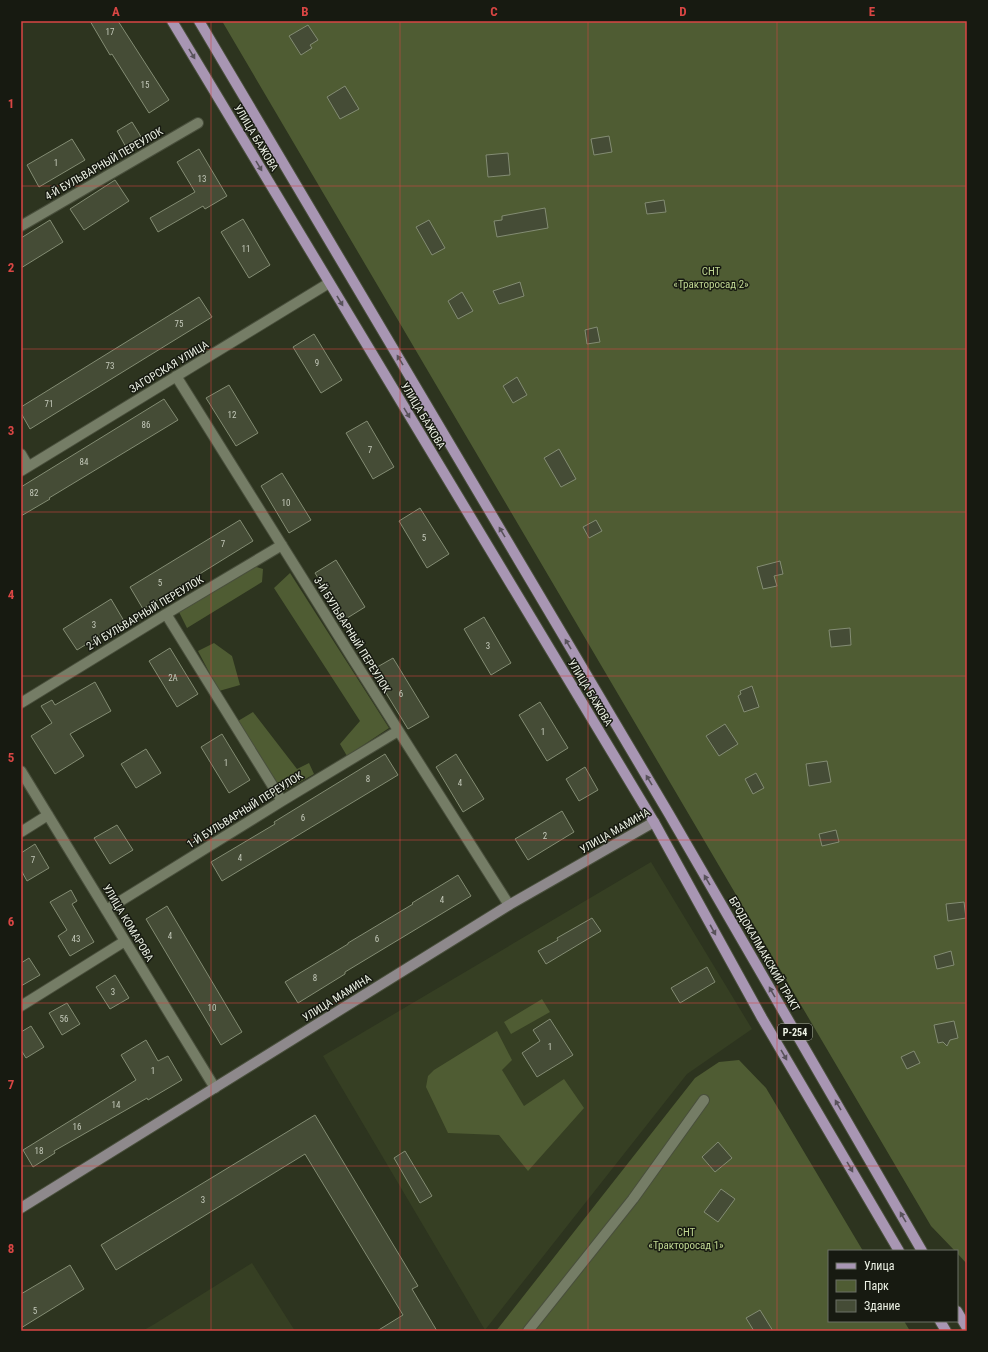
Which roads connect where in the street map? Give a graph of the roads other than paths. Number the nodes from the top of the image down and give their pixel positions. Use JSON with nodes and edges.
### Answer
{"nodes":[{"id":1,"x":172,"y":21,"type":"edge"},
{"id":2,"x":199,"y":21,"type":"edge"},
{"id":3,"x":203,"y":21,"type":"edge"},
{"id":4,"x":210,"y":41,"type":"junction"},
{"id":5,"x":198,"y":123,"type":"dead end"},
{"id":6,"x":21,"y":226,"type":"edge"},
{"id":7,"x":329,"y":283,"type":"junction"},
{"id":8,"x":176,"y":376,"type":"junction"},
{"id":9,"x":21,"y":454,"type":"edge"},
{"id":10,"x":25,"y":468,"type":"edge"},
{"id":11,"x":282,"y":545,"type":"junction"},
{"id":12,"x":166,"y":614,"type":"junction"},
{"id":13,"x":21,"y":703,"type":"edge"},
{"id":14,"x":398,"y":732,"type":"junction"},
{"id":15,"x":21,"y":771,"type":"edge"},
{"id":16,"x":282,"y":801,"type":"junction"},
{"id":17,"x":668,"y":814,"type":"junction"},
{"id":18,"x":48,"y":816,"type":"junction"},
{"id":19,"x":654,"y":822,"type":"junction"},
{"id":20,"x":21,"y":832,"type":"edge"},
{"id":21,"x":509,"y":905,"type":"junction"},
{"id":22,"x":106,"y":910,"type":"junction"},
{"id":23,"x":125,"y":941,"type":"junction"},
{"id":24,"x":21,"y":1006,"type":"edge"},
{"id":25,"x":215,"y":1088,"type":"junction"},
{"id":26,"x":704,"y":1100,"type":"dead end"},
{"id":27,"x":21,"y":1208,"type":"edge"},
{"id":28,"x":898,"y":1250,"type":"edge"},
{"id":29,"x":921,"y":1250,"type":"edge"},
{"id":30,"x":958,"y":1313,"type":"edge"},
{"id":31,"x":941,"y":1322,"type":"edge"},
{"id":32,"x":967,"y":1328,"type":"edge"},
{"id":33,"x":528,"y":1331,"type":"edge"},
{"id":34,"x":946,"y":1331,"type":"edge"}],
"edges":[{"from":1,"to":7,"type":"main road","name":"УЛИЦА БАЖОВА","one_way":true},
{"from":2,"to":4,"type":"main road","name":"УЛИЦА БАЖОВА"},
{"from":3,"to":4,"type":"main road"},
{"from":17,"to":4,"type":"main road","name":"УЛИЦА БАЖОВА","one_way":true},
{"from":5,"to":6,"type":"street","name":"4-Й БУЛЬВАРНЫЙ ПЕРЕУЛОК"},
{"from":7,"to":8,"type":"street","name":"ЗАГОРСКАЯ УЛИЦА"},
{"from":7,"to":19,"type":"main road","name":"УЛИЦА БАЖОВА","one_way":true},
{"from":8,"to":10,"type":"street","name":"ЗАГОРСКАЯ УЛИЦА"},
{"from":8,"to":11,"type":"street","name":"3-Й БУЛЬВАРНЫЙ ПЕРЕУЛОК"},
{"from":9,"to":10,"type":"street"},
{"from":11,"to":12,"type":"street","name":"2-Й БУЛЬВАРНЫЙ ПЕРЕУЛОК"},
{"from":11,"to":14,"type":"street","name":"3-Й БУЛЬВАРНЫЙ ПЕРЕУЛОК"},
{"from":12,"to":13,"type":"street","name":"2-Й БУЛЬВАРНЫЙ ПЕРЕУЛОК"},
{"from":12,"to":16,"type":"street"},
{"from":14,"to":16,"type":"street","name":"1-Й БУЛЬВАРНЫЙ ПЕРЕУЛОК"},
{"from":14,"to":21,"type":"street","name":"3-Й БУЛЬВАРНЫЙ ПЕРЕУЛОК"},
{"from":15,"to":18,"type":"street","name":"УЛИЦА КОМАРОВА"},
{"from":16,"to":22,"type":"street","name":"1-Й БУЛЬВАРНЫЙ ПЕРЕУЛОК"},
{"from":17,"to":19,"type":"main road","name":"УЛИЦА МАМИНА"},
{"from":29,"to":17,"type":"main road","name":"БРОДОКАЛМАКСКИЙ ТРАКТ","number":"Р-254","one_way":true},
{"from":18,"to":20,"type":"street"},
{"from":18,"to":22,"type":"street","name":"УЛИЦА КОМАРОВА"},
{"from":19,"to":21,"type":"main road","name":"УЛИЦА МАМИНА"},
{"from":19,"to":28,"type":"main road","number":"Р-254","one_way":true},
{"from":21,"to":25,"type":"main road","name":"УЛИЦА МАМИНА"},
{"from":22,"to":23,"type":"street","name":"УЛИЦА КОМАРОВА"},
{"from":23,"to":24,"type":"street"},
{"from":23,"to":25,"type":"street","name":"УЛИЦА КОМАРОВА"},
{"from":25,"to":27,"type":"main road","name":"УЛИЦА МАМИНА"},
{"from":26,"to":33,"type":"street"},
{"from":30,"to":32,"type":"main road"},
{"from":31,"to":34,"type":"main road"}]}
